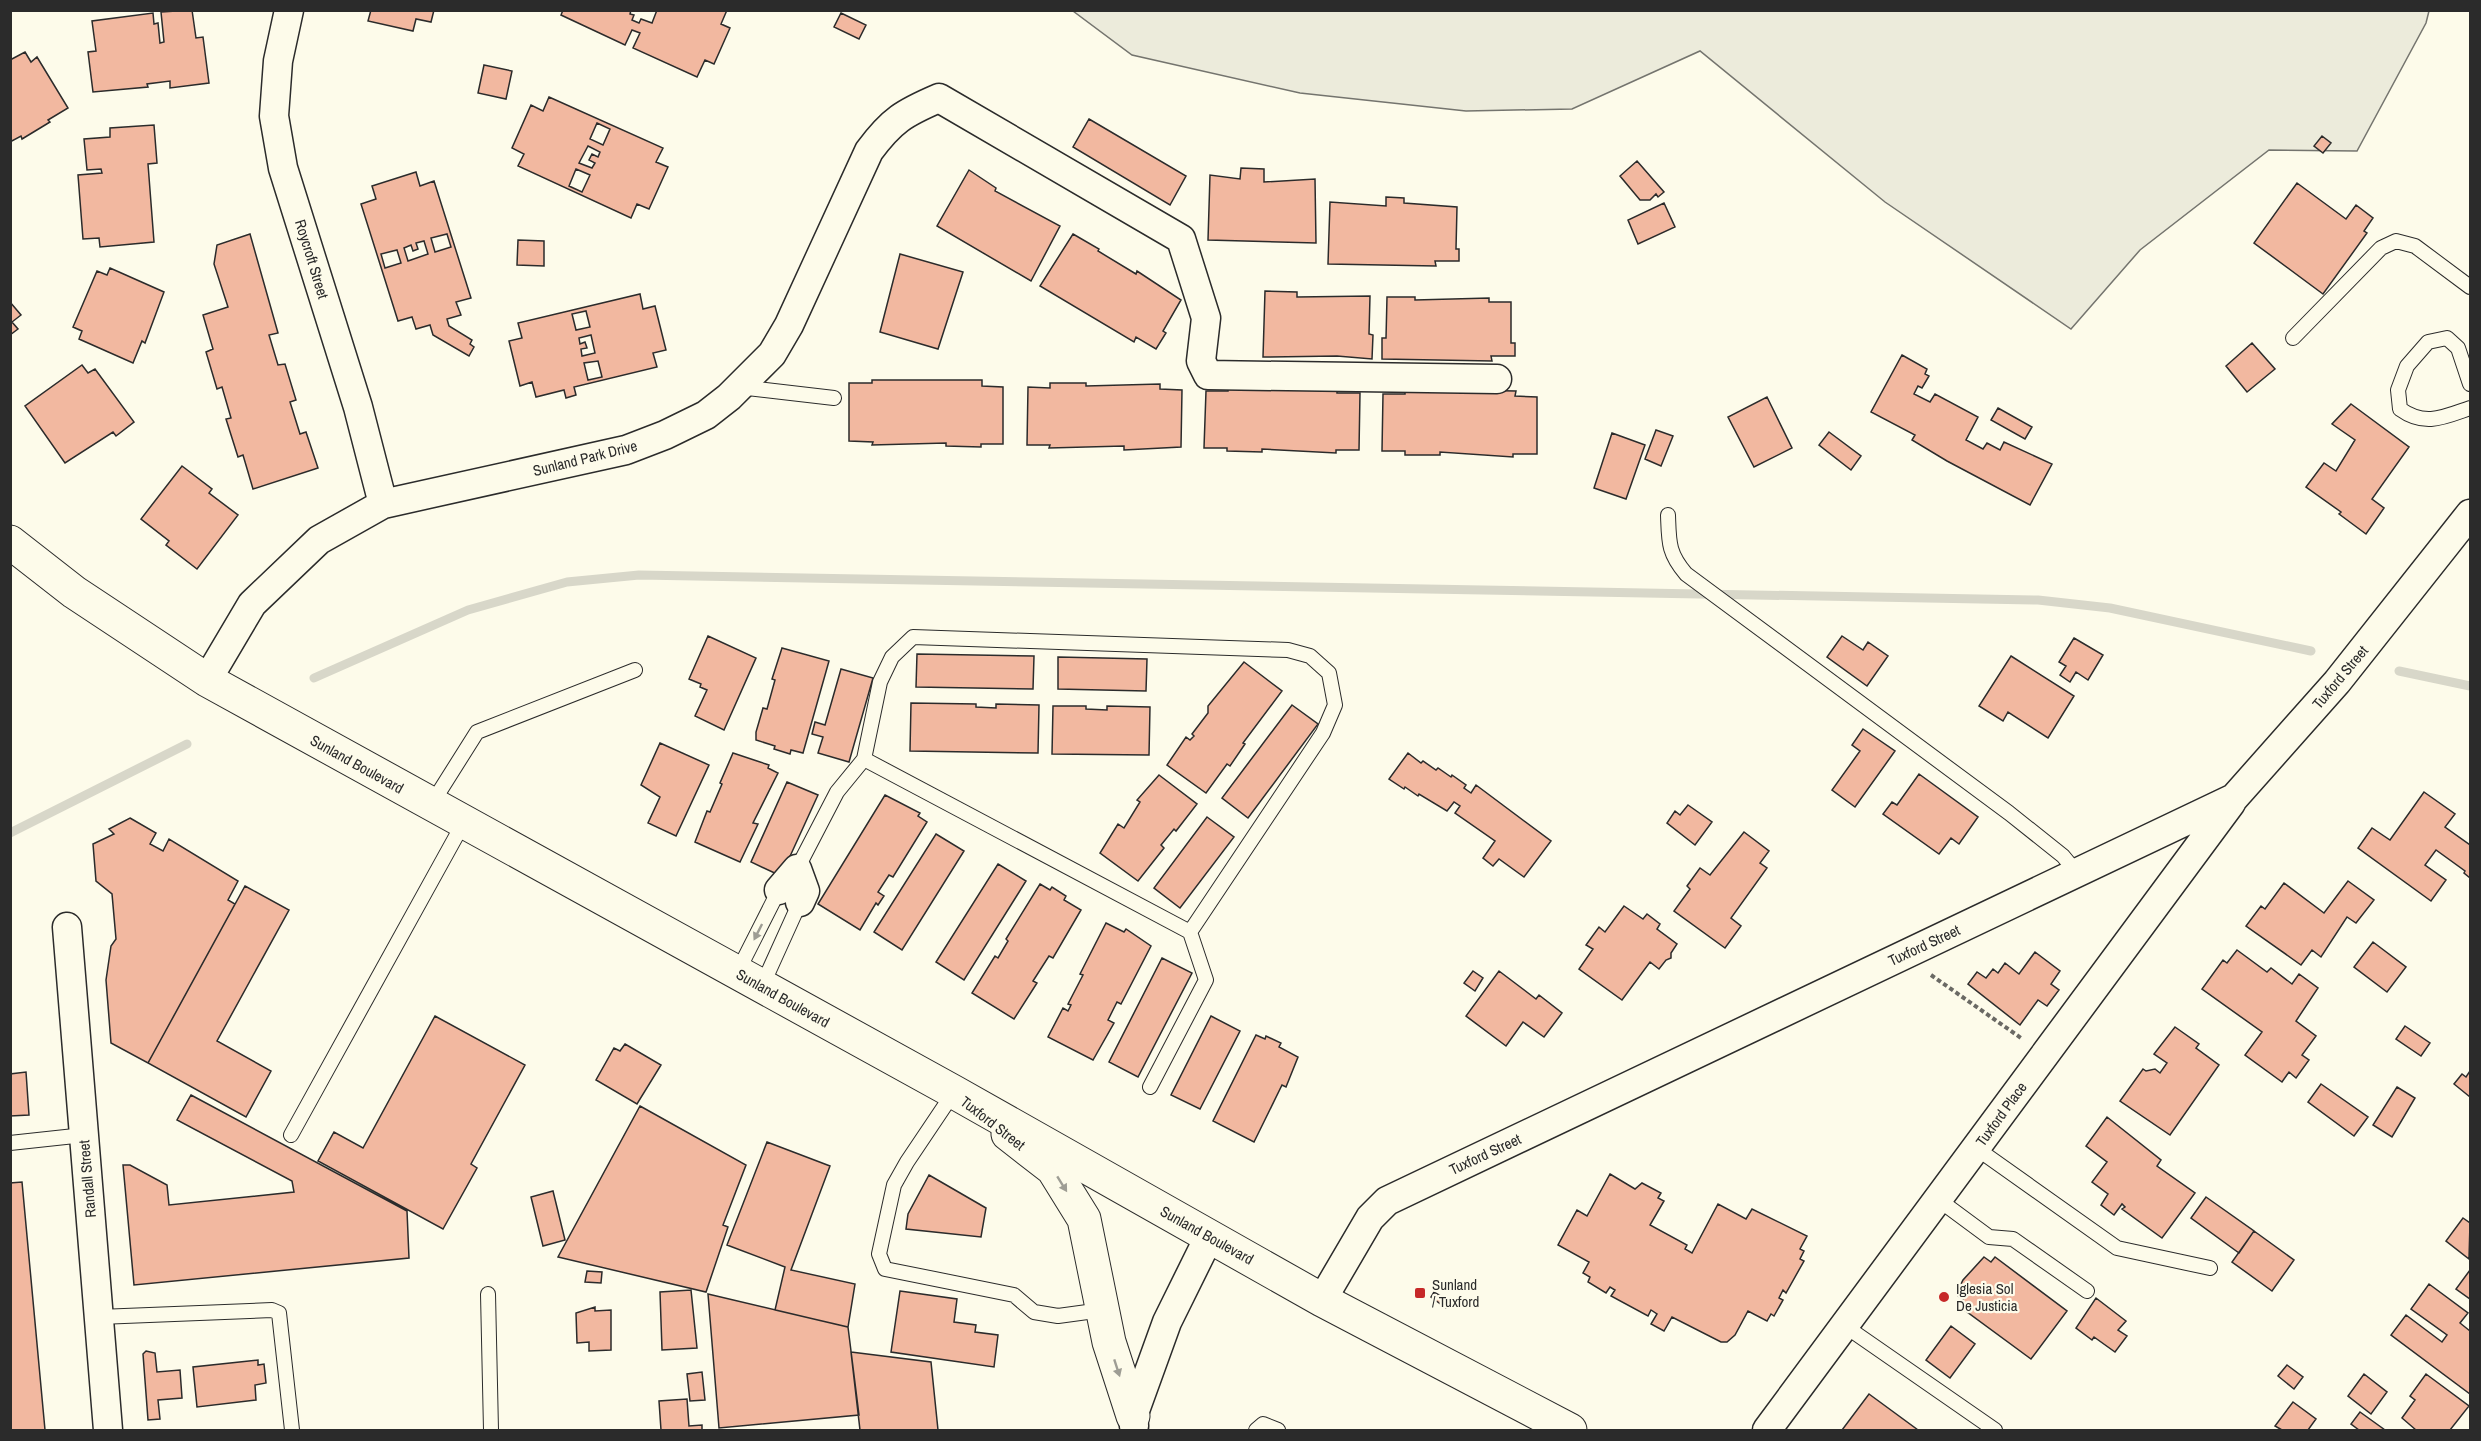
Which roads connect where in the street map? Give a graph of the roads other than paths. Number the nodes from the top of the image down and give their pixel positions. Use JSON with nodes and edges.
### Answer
{"nodes":[{"id":1,"x":289,"y":10,"type":"edge"},
{"id":2,"x":2470,"y":287,"type":"edge"},
{"id":3,"x":2293,"y":338,"type":"dead end"},
{"id":4,"x":1497,"y":378,"type":"dead end"},
{"id":5,"x":2470,"y":384,"type":"edge"},
{"id":6,"x":739,"y":387,"type":"junction"},
{"id":7,"x":834,"y":398,"type":"dead end"},
{"id":8,"x":2470,"y":408,"type":"edge"},
{"id":9,"x":383,"y":504,"type":"junction"},
{"id":10,"x":2470,"y":514,"type":"edge"},
{"id":11,"x":1668,"y":515,"type":"dead end"},
{"id":12,"x":10,"y":542,"type":"edge"},
{"id":13,"x":635,"y":670,"type":"dead end"},
{"id":14,"x":207,"y":680,"type":"junction"},
{"id":15,"x":864,"y":759,"type":"junction"},
{"id":16,"x":2234,"y":798,"type":"junction"},
{"id":17,"x":431,"y":805,"type":"junction"},
{"id":18,"x":464,"y":822,"type":"junction"},
{"id":19,"x":2077,"y":873,"type":"junction"},
{"id":20,"x":792,"y":887,"type":"junction"},
{"id":21,"x":67,"y":927,"type":"dead end"},
{"id":22,"x":1190,"y":932,"type":"junction"},
{"id":23,"x":749,"y":979,"type":"junction"},
{"id":24,"x":1150,"y":1087,"type":"dead end"},
{"id":25,"x":954,"y":1092,"type":"junction"},
{"id":26,"x":84,"y":1135,"type":"junction"},
{"id":27,"x":291,"y":1135,"type":"dead end"},
{"id":28,"x":10,"y":1143,"type":"edge"},
{"id":29,"x":1976,"y":1148,"type":"junction"},
{"id":30,"x":1939,"y":1200,"type":"junction"},
{"id":31,"x":1209,"y":1238,"type":"junction"},
{"id":32,"x":2210,"y":1268,"type":"dead end"},
{"id":33,"x":2087,"y":1291,"type":"dead end"},
{"id":34,"x":488,"y":1294,"type":"dead end"},
{"id":35,"x":1322,"y":1300,"type":"junction"},
{"id":36,"x":1102,"y":1310,"type":"junction"},
{"id":37,"x":99,"y":1317,"type":"junction"},
{"id":38,"x":1845,"y":1326,"type":"junction"},
{"id":39,"x":1134,"y":1423,"type":"edge"},
{"id":40,"x":108,"y":1431,"type":"edge"},
{"id":41,"x":292,"y":1431,"type":"edge"},
{"id":42,"x":491,"y":1431,"type":"edge"},
{"id":43,"x":1257,"y":1431,"type":"edge"},
{"id":44,"x":1278,"y":1431,"type":"edge"},
{"id":45,"x":1570,"y":1431,"type":"edge"},
{"id":46,"x":1767,"y":1431,"type":"edge"},
{"id":47,"x":1995,"y":1431,"type":"edge"}],
"edges":[{"from":1,"to":9,"type":"street","name":"Roycroft Street"},
{"from":2,"to":3,"type":"lane"},
{"from":4,"to":6,"type":"street","name":"Sunland Park Drive"},
{"from":5,"to":8,"type":"lane"},
{"from":6,"to":7,"type":"lane"},
{"from":6,"to":9,"type":"street","name":"Sunland Park Drive"},
{"from":9,"to":14,"type":"street","name":"Sunland Park Drive"},
{"from":10,"to":16,"type":"street","name":"Tuxford Street"},
{"from":11,"to":19,"type":"lane"},
{"from":12,"to":14,"type":"main road","name":"Sunland Boulevard"},
{"from":13,"to":17,"type":"lane"},
{"from":14,"to":17,"type":"main road","name":"Sunland Boulevard"},
{"from":15,"to":20,"type":"lane"},
{"from":15,"to":22,"type":"lane"},
{"from":15,"to":22,"type":"lane"},
{"from":16,"to":19,"type":"street","name":"Tuxford Street"},
{"from":16,"to":29,"type":"street","name":"Tuxford Place"},
{"from":17,"to":18,"type":"main road","name":"Sunland Boulevard"},
{"from":18,"to":23,"type":"main road","name":"Sunland Boulevard"},
{"from":18,"to":27,"type":"lane"},
{"from":19,"to":35,"type":"street","name":"Tuxford Street"},
{"from":20,"to":23,"type":"lane"},
{"from":20,"to":23,"type":"lane","one_way":true},
{"from":21,"to":26,"type":"street","name":"Randall Street"},
{"from":22,"to":24,"type":"lane"},
{"from":23,"to":25,"type":"main road","name":"Sunland Boulevard"},
{"from":25,"to":31,"type":"main road","name":"Sunland Boulevard"},
{"from":25,"to":36,"type":"main road","name":"Tuxford Street","one_way":true},
{"from":25,"to":36,"type":"lane"},
{"from":26,"to":28,"type":"lane"},
{"from":26,"to":37,"type":"street","name":"Randall Street"},
{"from":29,"to":30,"type":"street","name":"Tuxford Place"},
{"from":29,"to":32,"type":"lane"},
{"from":30,"to":33,"type":"lane"},
{"from":30,"to":38,"type":"street","name":"Tuxford Place"},
{"from":31,"to":35,"type":"main road","name":"Sunland Boulevard"},
{"from":31,"to":39,"type":"street","name":"Tuxford Street"},
{"from":34,"to":42,"type":"lane"},
{"from":35,"to":45,"type":"main road","name":"Sunland Boulevard"},
{"from":36,"to":39,"type":"main road","name":"Tuxford Street","one_way":true},
{"from":37,"to":40,"type":"street","name":"Randall Street"},
{"from":37,"to":41,"type":"lane"},
{"from":38,"to":46,"type":"street","name":"Tuxford Place"},
{"from":38,"to":47,"type":"lane"},
{"from":43,"to":44,"type":"lane"}]}
